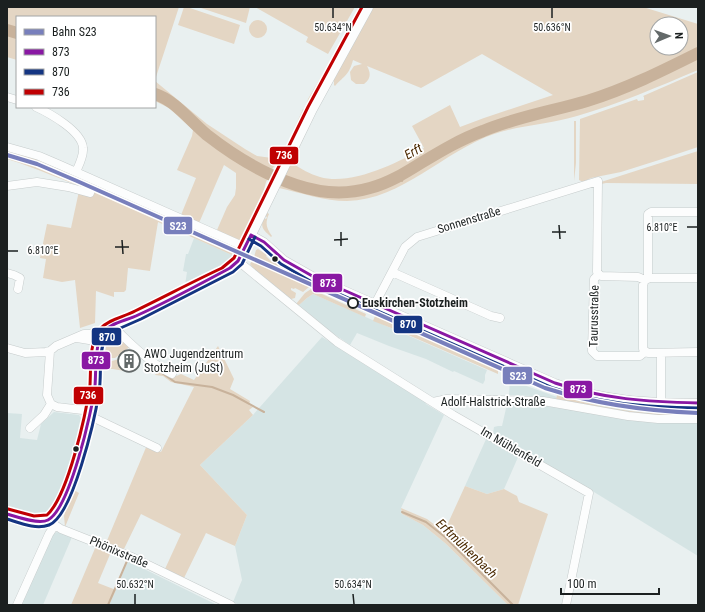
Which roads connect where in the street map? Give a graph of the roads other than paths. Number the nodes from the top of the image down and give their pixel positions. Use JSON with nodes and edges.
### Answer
{"nodes":[{"id":1,"x":368,"y":7,"type":"edge"},
{"id":2,"x":38,"y":108,"type":"edge"},
{"id":3,"x":7,"y":147,"type":"edge"},
{"id":4,"x":76,"y":172,"type":"junction"},
{"id":5,"x":598,"y":181,"type":"joint"},
{"id":6,"x":7,"y":186,"type":"edge"},
{"id":7,"x":90,"y":193,"type":"dead end"},
{"id":8,"x":698,"y":212,"type":"edge"},
{"id":9,"x":251,"y":235,"type":"junction"},
{"id":10,"x":245,"y":246,"type":"junction"},
{"id":11,"x":238,"y":261,"type":"junction"},
{"id":12,"x":392,"y":272,"type":"junction"},
{"id":13,"x":7,"y":273,"type":"edge"},
{"id":14,"x":599,"y":274,"type":"junction"},
{"id":15,"x":698,"y":278,"type":"edge"},
{"id":16,"x":646,"y":279,"type":"junction"},
{"id":17,"x":18,"y":288,"type":"dead end"},
{"id":18,"x":375,"y":304,"type":"junction"},
{"id":19,"x":500,"y":318,"type":"dead end"},
{"id":20,"x":113,"y":326,"type":"junction"},
{"id":21,"x":100,"y":339,"type":"junction"},
{"id":22,"x":7,"y":348,"type":"edge"},
{"id":23,"x":50,"y":352,"type":"junction"},
{"id":24,"x":645,"y":352,"type":"junction"},
{"id":25,"x":698,"y":352,"type":"edge"},
{"id":26,"x":661,"y":353,"type":"junction"},
{"id":27,"x":172,"y":374,"type":"dead end"},
{"id":28,"x":433,"y":402,"type":"junction"},
{"id":29,"x":661,"y":403,"type":"junction"},
{"id":30,"x":698,"y":403,"type":"edge"},
{"id":31,"x":51,"y":404,"type":"junction"},
{"id":32,"x":90,"y":414,"type":"junction"},
{"id":33,"x":698,"y":420,"type":"edge"},
{"id":34,"x":30,"y":428,"type":"dead end"},
{"id":35,"x":157,"y":448,"type":"dead end"},
{"id":36,"x":7,"y":514,"type":"edge"},
{"id":37,"x":54,"y":521,"type":"junction"},
{"id":38,"x":17,"y":605,"type":"edge"},
{"id":39,"x":231,"y":605,"type":"edge"},
{"id":40,"x":566,"y":605,"type":"edge"}],
"edges":[{"from":1,"to":9,"type":"main road"},
{"from":2,"to":4,"type":"street"},
{"from":3,"to":4,"type":"street"},
{"from":4,"to":10,"type":"street"},
{"from":5,"to":12,"type":"street","name":"Sonnenstraße"},
{"from":5,"to":14,"type":"street","name":"Taurusstraße"},
{"from":6,"to":7,"type":"street"},
{"from":8,"to":16,"type":"street"},
{"from":9,"to":10,"type":"main road"},
{"from":9,"to":18,"type":"street"},
{"from":10,"to":11,"type":"main road"},
{"from":11,"to":20,"type":"main road"},
{"from":11,"to":28,"type":"street","name":"Adolf-Halstrick-Straße"},
{"from":12,"to":18,"type":"street","name":"Sonnenstraße"},
{"from":12,"to":19,"type":"street"},
{"from":13,"to":17,"type":"street"},
{"from":14,"to":16,"type":"street","name":"Taurusstraße"},
{"from":14,"to":24,"type":"street","name":"Taurusstraße"},
{"from":15,"to":16,"type":"street","name":"Taurusstraße"},
{"from":16,"to":24,"type":"street"},
{"from":18,"to":29,"type":"street"},
{"from":20,"to":21,"type":"main road"},
{"from":20,"to":27,"type":"street"},
{"from":21,"to":23,"type":"street"},
{"from":21,"to":32,"type":"main road"},
{"from":22,"to":23,"type":"street"},
{"from":23,"to":31,"type":"street"},
{"from":24,"to":26,"type":"street","name":"Taurusstraße"},
{"from":25,"to":26,"type":"street","name":"Taurusstraße"},
{"from":26,"to":29,"type":"street"},
{"from":28,"to":33,"type":"street","name":"Adolf-Halstrick-Straße"},
{"from":28,"to":40,"type":"street","name":"Im Mühlenfeld"},
{"from":29,"to":30,"type":"street"},
{"from":31,"to":32,"type":"street"},
{"from":31,"to":34,"type":"street"},
{"from":32,"to":35,"type":"street"},
{"from":32,"to":37,"type":"main road"},
{"from":36,"to":37,"type":"main road"},
{"from":37,"to":38,"type":"street"},
{"from":37,"to":39,"type":"street","name":"Phönixstraße"}]}
